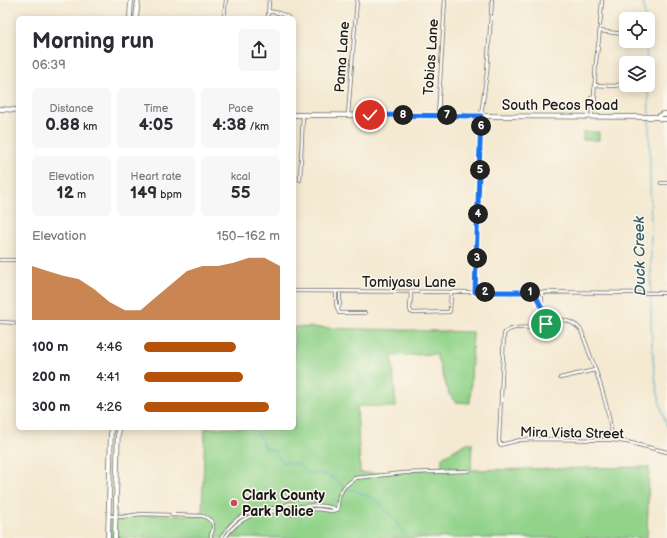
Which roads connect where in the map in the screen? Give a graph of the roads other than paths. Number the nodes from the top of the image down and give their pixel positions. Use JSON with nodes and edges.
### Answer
{"nodes":[{"id":1,"x":138,"y":0,"type":"edge"},
{"id":2,"x":226,"y":0,"type":"edge"},
{"id":3,"x":269,"y":0,"type":"edge"},
{"id":4,"x":357,"y":0,"type":"edge"},
{"id":5,"x":445,"y":0,"type":"edge"},
{"id":6,"x":492,"y":0,"type":"edge"},
{"id":7,"x":602,"y":0,"type":"edge"},
{"id":8,"x":131,"y":2,"type":"edge"},
{"id":9,"x":268,"y":11,"type":"junction"},
{"id":10,"x":131,"y":16,"type":"edge"},
{"id":11,"x":136,"y":16,"type":"edge"},
{"id":12,"x":224,"y":16,"type":"edge"},
{"id":13,"x":268,"y":16,"type":"edge"},
{"id":14,"x":286,"y":16,"type":"edge"},
{"id":15,"x":600,"y":31,"type":"junction"},
{"id":16,"x":619,"y":33,"type":"edge"},
{"id":17,"x":594,"y":85,"type":"junction"},
{"id":18,"x":619,"y":85,"type":"edge"},
{"id":19,"x":0,"y":110,"type":"edge"},
{"id":20,"x":16,"y":110,"type":"edge"},
{"id":21,"x":667,"y":114,"type":"edge"},
{"id":22,"x":296,"y":115,"type":"edge"},
{"id":23,"x":303,"y":115,"type":"junction"},
{"id":24,"x":348,"y":115,"type":"junction"},
{"id":25,"x":438,"y":115,"type":"junction"},
{"id":26,"x":481,"y":116,"type":"junction"},
{"id":27,"x":592,"y":116,"type":"junction"},
{"id":28,"x":657,"y":116,"type":"junction"},
{"id":29,"x":667,"y":120,"type":"edge"},
{"id":30,"x":300,"y":180,"type":"dead end"},
{"id":31,"x":661,"y":183,"type":"dead end"},
{"id":32,"x":667,"y":183,"type":"edge"},
{"id":33,"x":0,"y":260,"type":"edge"},
{"id":34,"x":16,"y":260,"type":"edge"},
{"id":35,"x":296,"y":291,"type":"edge"},
{"id":36,"x":336,"y":291,"type":"junction"},
{"id":37,"x":340,"y":291,"type":"junction"},
{"id":38,"x":411,"y":292,"type":"junction"},
{"id":39,"x":451,"y":292,"type":"junction"},
{"id":40,"x":475,"y":292,"type":"junction"},
{"id":41,"x":534,"y":292,"type":"junction"},
{"id":42,"x":542,"y":292,"type":"junction"},
{"id":43,"x":667,"y":293,"type":"edge"},
{"id":44,"x":540,"y":305,"type":"junction"},
{"id":45,"x":338,"y":309,"type":"junction"},
{"id":46,"x":365,"y":313,"type":"dead end"},
{"id":47,"x":551,"y":316,"type":"junction"},
{"id":48,"x":0,"y":322,"type":"edge"},
{"id":49,"x":16,"y":323,"type":"edge"},
{"id":50,"x":595,"y":370,"type":"junction"},
{"id":51,"x":560,"y":378,"type":"dead end"},
{"id":52,"x":112,"y":430,"type":"edge"},
{"id":53,"x":118,"y":430,"type":"edge"},
{"id":54,"x":612,"y":440,"type":"junction"},
{"id":55,"x":667,"y":452,"type":"edge"},
{"id":56,"x":468,"y":471,"type":"dead end"},
{"id":57,"x":285,"y":509,"type":"junction"},
{"id":58,"x":295,"y":509,"type":"junction"},
{"id":59,"x":109,"y":516,"type":"junction"},
{"id":60,"x":115,"y":517,"type":"junction"},
{"id":61,"x":108,"y":538,"type":"edge"},
{"id":62,"x":115,"y":538,"type":"edge"},
{"id":63,"x":211,"y":538,"type":"edge"},
{"id":64,"x":221,"y":538,"type":"edge"},
{"id":65,"x":225,"y":538,"type":"edge"}],
"edges":[{"from":1,"to":11,"type":"main road"},
{"from":2,"to":12,"type":"street"},
{"from":3,"to":9,"type":"street"},
{"from":4,"to":24,"type":"street","name":"Pama Lane"},
{"from":5,"to":25,"type":"street","name":"Tobias Lane"},
{"from":6,"to":26,"type":"street"},
{"from":7,"to":15,"type":"street"},
{"from":8,"to":10,"type":"main road"},
{"from":9,"to":13,"type":"street"},
{"from":9,"to":14,"type":"street"},
{"from":15,"to":16,"type":"street"},
{"from":15,"to":17,"type":"street"},
{"from":17,"to":18,"type":"street"},
{"from":17,"to":27,"type":"street"},
{"from":19,"to":20,"type":"main road"},
{"from":21,"to":28,"type":"main road"},
{"from":22,"to":23,"type":"main road","name":"South Pecos Road"},
{"from":23,"to":24,"type":"main road","name":"South Pecos Road"},
{"from":23,"to":30,"type":"street"},
{"from":24,"to":25,"type":"main road","name":"South Pecos Road"},
{"from":25,"to":26,"type":"main road","name":"South Pecos Road"},
{"from":26,"to":27,"type":"main road","name":"South Pecos Road"},
{"from":26,"to":40,"type":"street"},
{"from":27,"to":28,"type":"main road","name":"South Pecos Road"},
{"from":28,"to":29,"type":"main road","name":"South Pecos Road"},
{"from":31,"to":32,"type":"street"},
{"from":33,"to":34,"type":"street"},
{"from":35,"to":36,"type":"street","name":"Tomiyasu Lane"},
{"from":36,"to":37,"type":"street","name":"Tomiyasu Lane"},
{"from":36,"to":45,"type":"street"},
{"from":37,"to":38,"type":"street","name":"Tomiyasu Lane"},
{"from":37,"to":45,"type":"street"},
{"from":38,"to":39,"type":"street","name":"Tomiyasu Lane"},
{"from":38,"to":39,"type":"street"},
{"from":39,"to":40,"type":"street","name":"Tomiyasu Lane"},
{"from":40,"to":41,"type":"street","name":"Tomiyasu Lane"},
{"from":41,"to":42,"type":"street","name":"Tomiyasu Lane"},
{"from":41,"to":44,"type":"street"},
{"from":42,"to":43,"type":"street","name":"Tomiyasu Lane"},
{"from":42,"to":44,"type":"street"},
{"from":44,"to":47,"type":"street"},
{"from":45,"to":46,"type":"street"},
{"from":47,"to":50,"type":"street"},
{"from":47,"to":54,"type":"street","name":"Mira Vista Street"},
{"from":48,"to":49,"type":"street"},
{"from":50,"to":51,"type":"street"},
{"from":50,"to":54,"type":"street"},
{"from":52,"to":59,"type":"main road"},
{"from":53,"to":60,"type":"main road"},
{"from":54,"to":55,"type":"street","name":"Mira Vista Street"},
{"from":56,"to":58,"type":"street"},
{"from":57,"to":58,"type":"street"},
{"from":57,"to":58,"type":"street"},
{"from":57,"to":64,"type":"street"},
{"from":57,"to":65,"type":"street"},
{"from":59,"to":60,"type":"street"},
{"from":59,"to":61,"type":"main road"},
{"from":60,"to":62,"type":"main road"},
{"from":60,"to":63,"type":"street"}]}
